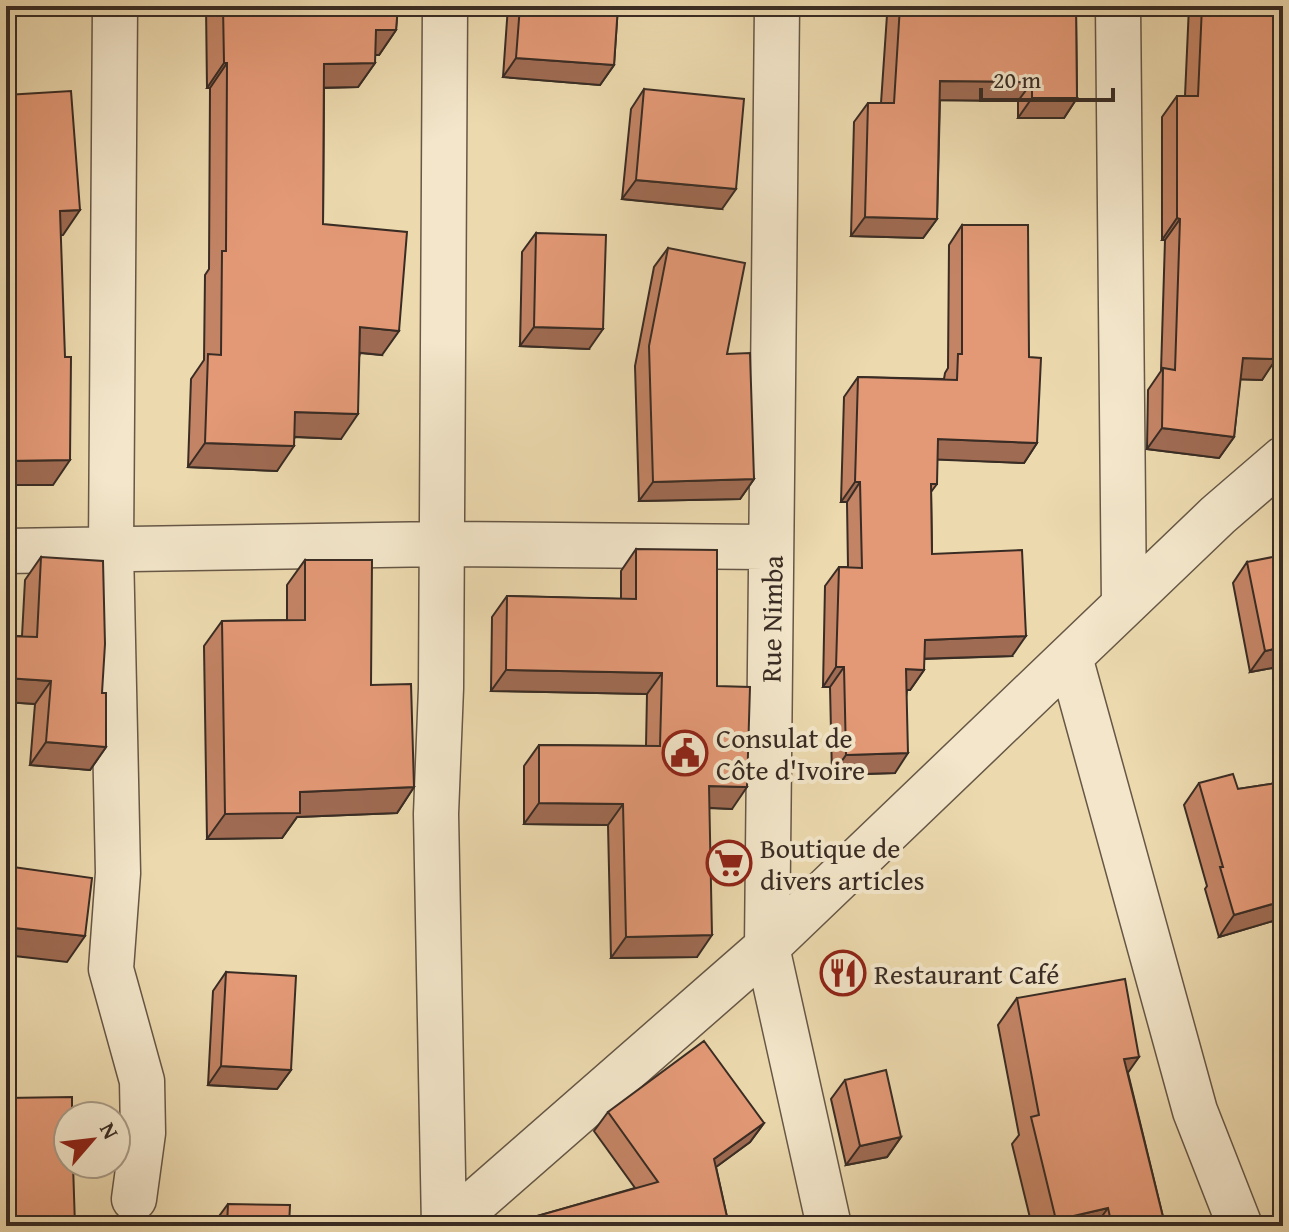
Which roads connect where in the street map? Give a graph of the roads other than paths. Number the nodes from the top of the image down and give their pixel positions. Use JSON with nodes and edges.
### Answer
{"nodes":[{"id":1,"x":115,"y":6,"type":"edge"},
{"id":2,"x":445,"y":6,"type":"edge"},
{"id":3,"x":777,"y":6,"type":"edge"},
{"id":4,"x":1118,"y":6,"type":"edge"},
{"id":5,"x":1283,"y":459,"type":"edge"},
{"id":6,"x":442,"y":544,"type":"junction"},
{"id":7,"x":771,"y":547,"type":"junction"},
{"id":8,"x":111,"y":549,"type":"junction"},
{"id":9,"x":6,"y":551,"type":"edge"},
{"id":10,"x":1124,"y":605,"type":"junction"},
{"id":11,"x":1070,"y":657,"type":"junction"},
{"id":12,"x":767,"y":947,"type":"junction"},
{"id":13,"x":134,"y":1199,"type":"dead end"},
{"id":14,"x":446,"y":1226,"type":"edge"},
{"id":15,"x":829,"y":1226,"type":"edge"},
{"id":16,"x":1240,"y":1226,"type":"edge"}],
"edges":[{"from":1,"to":8,"type":"street"},
{"from":2,"to":6,"type":"street"},
{"from":3,"to":7,"type":"street","name":"Rue Nimba"},
{"from":4,"to":10,"type":"street"},
{"from":5,"to":10,"type":"street"},
{"from":6,"to":7,"type":"street"},
{"from":6,"to":8,"type":"street"},
{"from":6,"to":14,"type":"street"},
{"from":7,"to":12,"type":"street","name":"Rue Nimba"},
{"from":8,"to":9,"type":"street"},
{"from":8,"to":13,"type":"street"},
{"from":10,"to":11,"type":"street"},
{"from":11,"to":12,"type":"street"},
{"from":11,"to":16,"type":"street"},
{"from":12,"to":14,"type":"street"},
{"from":12,"to":15,"type":"street","name":"Rue Nimba"}]}
